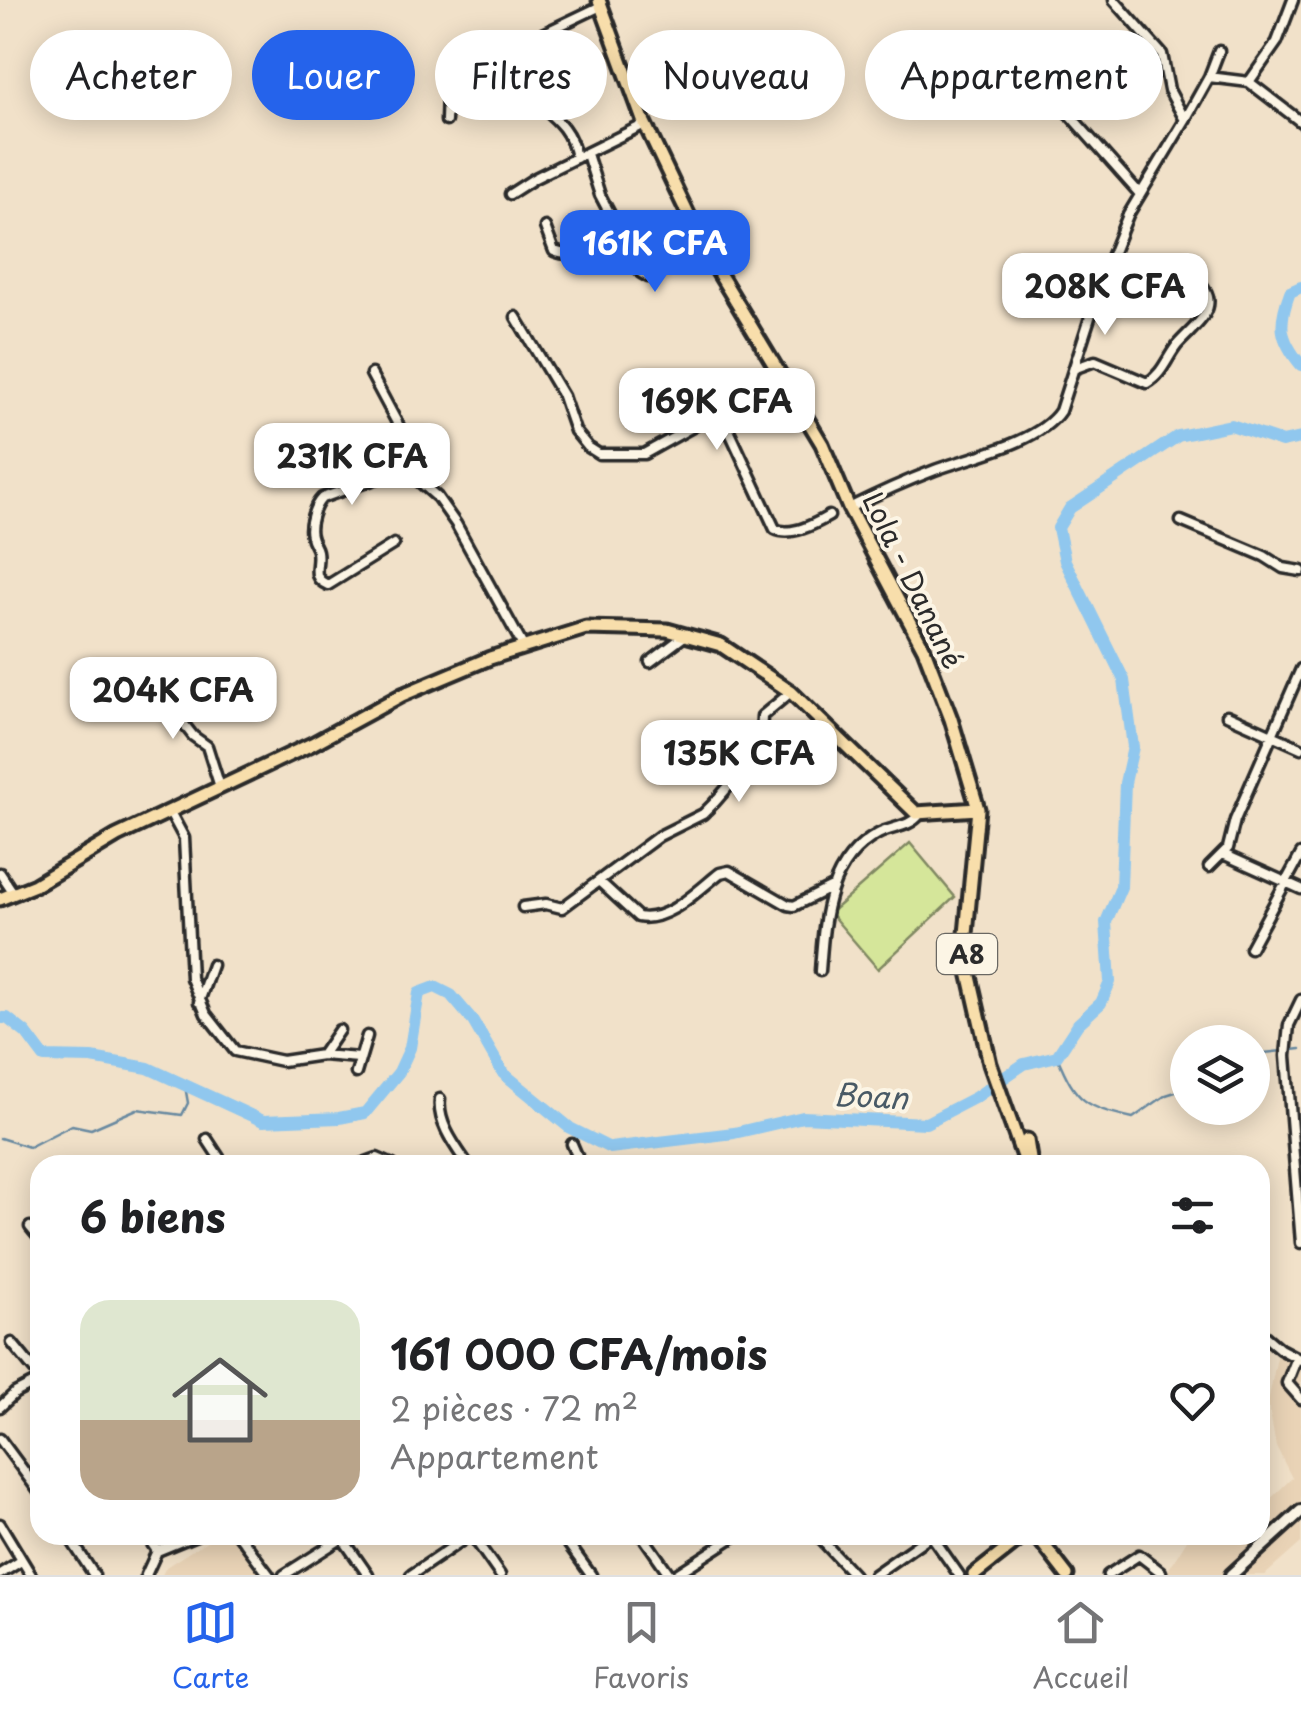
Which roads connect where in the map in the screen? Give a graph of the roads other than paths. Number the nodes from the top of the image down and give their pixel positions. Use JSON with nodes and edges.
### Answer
{"nodes":[{"id":1,"x":1114,"y":0,"type":"edge"},
{"id":2,"x":1292,"y":0,"type":"edge"},
{"id":3,"x":600,"y":3,"type":"edge"},
{"id":4,"x":1219,"y":51,"type":"dead end"},
{"id":5,"x":1210,"y":77,"type":"junction"},
{"id":6,"x":1248,"y":82,"type":"junction"},
{"id":7,"x":558,"y":120,"type":"edge"},
{"id":8,"x":1074,"y":120,"type":"edge"},
{"id":9,"x":1185,"y":120,"type":"junction"},
{"id":10,"x":446,"y":121,"type":"dead end"},
{"id":11,"x":1301,"y":122,"type":"edge"},
{"id":12,"x":645,"y":124,"type":"junction"},
{"id":13,"x":587,"y":154,"type":"junction"},
{"id":14,"x":576,"y":158,"type":"junction"},
{"id":15,"x":1139,"y":193,"type":"junction"},
{"id":16,"x":510,"y":194,"type":"dead end"},
{"id":17,"x":545,"y":228,"type":"dead end"},
{"id":18,"x":621,"y":237,"type":"junction"},
{"id":19,"x":705,"y":250,"type":"junction"},
{"id":20,"x":1194,"y":278,"type":"dead end"},
{"id":21,"x":516,"y":317,"type":"dead end"},
{"id":22,"x":1076,"y":368,"type":"junction"},
{"id":23,"x":371,"y":374,"type":"dead end"},
{"id":24,"x":782,"y":377,"type":"junction"},
{"id":25,"x":720,"y":413,"type":"junction"},
{"id":26,"x":408,"y":457,"type":"junction"},
{"id":27,"x":849,"y":508,"type":"junction"},
{"id":28,"x":829,"y":516,"type":"dead end"},
{"id":29,"x":1181,"y":521,"type":"dead end"},
{"id":30,"x":394,"y":544,"type":"dead end"},
{"id":31,"x":1301,"y":571,"type":"edge"},
{"id":32,"x":687,"y":634,"type":"junction"},
{"id":33,"x":523,"y":646,"type":"junction"},
{"id":34,"x":650,"y":662,"type":"dead end"},
{"id":35,"x":1301,"y":669,"type":"edge"},
{"id":36,"x":162,"y":680,"type":"dead end"},
{"id":37,"x":790,"y":692,"type":"junction"},
{"id":38,"x":1227,"y":715,"type":"dead end"},
{"id":39,"x":1274,"y":735,"type":"junction"},
{"id":40,"x":1301,"y":748,"type":"edge"},
{"id":41,"x":220,"y":789,"type":"junction"},
{"id":42,"x":978,"y":809,"type":"junction"},
{"id":43,"x":170,"y":812,"type":"junction"},
{"id":44,"x":920,"y":815,"type":"junction"},
{"id":45,"x":1223,"y":854,"type":"junction"},
{"id":46,"x":1301,"y":854,"type":"edge"},
{"id":47,"x":1209,"y":867,"type":"dead end"},
{"id":48,"x":0,"y":873,"type":"edge"},
{"id":49,"x":600,"y":882,"type":"junction"},
{"id":50,"x":1288,"y":882,"type":"junction"},
{"id":51,"x":830,"y":888,"type":"junction"},
{"id":52,"x":1301,"y":888,"type":"edge"},
{"id":53,"x":14,"y":894,"type":"junction"},
{"id":54,"x":0,"y":899,"type":"edge"},
{"id":55,"x":524,"y":907,"type":"dead end"},
{"id":56,"x":1250,"y":948,"type":"dead end"},
{"id":57,"x":212,"y":965,"type":"dead end"},
{"id":58,"x":820,"y":971,"type":"dead end"},
{"id":59,"x":1301,"y":1000,"type":"edge"},
{"id":60,"x":199,"y":1002,"type":"junction"},
{"id":61,"x":339,"y":1030,"type":"dead end"},
{"id":62,"x":366,"y":1036,"type":"dead end"},
{"id":63,"x":322,"y":1055,"type":"junction"},
{"id":64,"x":358,"y":1058,"type":"junction"},
{"id":65,"x":356,"y":1073,"type":"dead end"},
{"id":66,"x":440,"y":1099,"type":"dead end"},
{"id":67,"x":207,"y":1140,"type":"dead end"},
{"id":68,"x":1027,"y":1140,"type":"dead end"},
{"id":69,"x":572,"y":1144,"type":"dead end"},
{"id":70,"x":217,"y":1155,"type":"edge"},
{"id":71,"x":462,"y":1155,"type":"edge"},
{"id":72,"x":577,"y":1155,"type":"edge"},
{"id":73,"x":1025,"y":1155,"type":"edge"},
{"id":74,"x":1028,"y":1155,"type":"edge"},
{"id":75,"x":1301,"y":1243,"type":"edge"},
{"id":76,"x":1270,"y":1339,"type":"edge"},
{"id":77,"x":12,"y":1343,"type":"dead end"},
{"id":78,"x":1299,"y":1360,"type":"edge"},
{"id":79,"x":30,"y":1365,"type":"edge"},
{"id":80,"x":30,"y":1383,"type":"edge"},
{"id":81,"x":1301,"y":1399,"type":"edge"},
{"id":82,"x":0,"y":1408,"type":"edge"},
{"id":83,"x":0,"y":1439,"type":"edge"},
{"id":84,"x":30,"y":1480,"type":"edge"},
{"id":85,"x":1301,"y":1511,"type":"edge"},
{"id":86,"x":0,"y":1524,"type":"edge"},
{"id":87,"x":1270,"y":1539,"type":"edge"},
{"id":88,"x":74,"y":1545,"type":"edge"},
{"id":89,"x":153,"y":1545,"type":"edge"},
{"id":90,"x":172,"y":1545,"type":"edge"},
{"id":91,"x":246,"y":1545,"type":"edge"},
{"id":92,"x":331,"y":1545,"type":"edge"},
{"id":93,"x":349,"y":1545,"type":"edge"},
{"id":94,"x":456,"y":1545,"type":"edge"},
{"id":95,"x":478,"y":1545,"type":"edge"},
{"id":96,"x":569,"y":1545,"type":"edge"},
{"id":97,"x":650,"y":1545,"type":"edge"},
{"id":98,"x":721,"y":1545,"type":"edge"},
{"id":99,"x":826,"y":1545,"type":"edge"},
{"id":100,"x":917,"y":1545,"type":"edge"},
{"id":101,"x":938,"y":1545,"type":"edge"},
{"id":102,"x":1012,"y":1545,"type":"edge"},
{"id":103,"x":1044,"y":1545,"type":"edge"},
{"id":104,"x":1264,"y":1545,"type":"edge"},
{"id":105,"x":157,"y":1551,"type":"junction"},
{"id":106,"x":20,"y":1560,"type":"junction"},
{"id":107,"x":1162,"y":1572,"type":"dead end"},
{"id":108,"x":144,"y":1573,"type":"edge"},
{"id":109,"x":0,"y":1574,"type":"edge"},
{"id":110,"x":31,"y":1575,"type":"edge"},
{"id":111,"x":94,"y":1575,"type":"edge"},
{"id":112,"x":268,"y":1575,"type":"edge"},
{"id":113,"x":284,"y":1575,"type":"edge"},
{"id":114,"x":368,"y":1575,"type":"edge"},
{"id":115,"x":411,"y":1575,"type":"edge"},
{"id":116,"x":500,"y":1575,"type":"edge"},
{"id":117,"x":591,"y":1575,"type":"edge"},
{"id":118,"x":672,"y":1575,"type":"edge"},
{"id":119,"x":854,"y":1575,"type":"edge"},
{"id":120,"x":874,"y":1575,"type":"edge"},
{"id":121,"x":958,"y":1575,"type":"edge"},
{"id":122,"x":974,"y":1575,"type":"edge"},
{"id":123,"x":1067,"y":1575,"type":"edge"},
{"id":124,"x":1108,"y":1575,"type":"edge"},
{"id":125,"x":1231,"y":1575,"type":"edge"}],
"edges":[{"from":1,"to":9,"type":"street"},
{"from":2,"to":6,"type":"street"},
{"from":3,"to":10,"type":"street"},
{"from":3,"to":12,"type":"main road","name":"Lola - Danané","number":"A8"},
{"from":4,"to":5,"type":"street"},
{"from":5,"to":6,"type":"street"},
{"from":5,"to":9,"type":"street"},
{"from":6,"to":11,"type":"street"},
{"from":7,"to":14,"type":"street"},
{"from":8,"to":15,"type":"street"},
{"from":9,"to":15,"type":"street"},
{"from":12,"to":13,"type":"street"},
{"from":12,"to":19,"type":"main road","name":"Lola - Danané","number":"A8"},
{"from":13,"to":14,"type":"street"},
{"from":13,"to":18,"type":"street"},
{"from":14,"to":16,"type":"street"},
{"from":15,"to":22,"type":"street"},
{"from":17,"to":18,"type":"street"},
{"from":18,"to":19,"type":"street"},
{"from":19,"to":24,"type":"main road","name":"Lola - Danané","number":"A8"},
{"from":20,"to":22,"type":"street"},
{"from":21,"to":25,"type":"street"},
{"from":22,"to":27,"type":"street"},
{"from":23,"to":26,"type":"street"},
{"from":24,"to":25,"type":"street"},
{"from":24,"to":27,"type":"main road","name":"Lola - Danané","number":"A8"},
{"from":25,"to":28,"type":"street"},
{"from":26,"to":30,"type":"street"},
{"from":26,"to":33,"type":"street"},
{"from":27,"to":42,"type":"main road","name":"Lola - Danané","number":"A8"},
{"from":29,"to":31,"type":"street"},
{"from":32,"to":33,"type":"main road"},
{"from":32,"to":34,"type":"street"},
{"from":32,"to":37,"type":"main road"},
{"from":33,"to":41,"type":"main road"},
{"from":35,"to":39,"type":"street"},
{"from":36,"to":41,"type":"street"},
{"from":37,"to":44,"type":"main road"},
{"from":37,"to":49,"type":"street"},
{"from":38,"to":39,"type":"street"},
{"from":39,"to":40,"type":"street"},
{"from":39,"to":45,"type":"street"},
{"from":41,"to":43,"type":"main road"},
{"from":42,"to":44,"type":"main road"},
{"from":42,"to":73,"type":"main road","name":"Lola - Danané","number":"A8"},
{"from":43,"to":53,"type":"main road"},
{"from":43,"to":60,"type":"street"},
{"from":44,"to":51,"type":"street"},
{"from":45,"to":47,"type":"street"},
{"from":45,"to":50,"type":"street"},
{"from":46,"to":50,"type":"street"},
{"from":48,"to":53,"type":"street"},
{"from":49,"to":51,"type":"street"},
{"from":49,"to":55,"type":"street"},
{"from":50,"to":52,"type":"street"},
{"from":50,"to":56,"type":"street"},
{"from":51,"to":58,"type":"street"},
{"from":53,"to":54,"type":"main road"},
{"from":57,"to":60,"type":"street"},
{"from":59,"to":75,"type":"street"},
{"from":60,"to":63,"type":"street"},
{"from":61,"to":63,"type":"street"},
{"from":62,"to":64,"type":"street"},
{"from":63,"to":64,"type":"street"},
{"from":64,"to":65,"type":"street"},
{"from":66,"to":71,"type":"street"},
{"from":67,"to":70,"type":"street"},
{"from":68,"to":74,"type":"main road","name":"Lola - Danané","number":"A8"},
{"from":69,"to":72,"type":"street"},
{"from":76,"to":78,"type":"street"},
{"from":77,"to":79,"type":"street"},
{"from":78,"to":81,"type":"street"},
{"from":80,"to":82,"type":"street"},
{"from":83,"to":84,"type":"street"},
{"from":85,"to":87,"type":"street"},
{"from":86,"to":106,"type":"street"},
{"from":88,"to":111,"type":"street"},
{"from":89,"to":105,"type":"street"},
{"from":90,"to":105,"type":"street"},
{"from":91,"to":112,"type":"street"},
{"from":92,"to":113,"type":"street"},
{"from":93,"to":114,"type":"street"},
{"from":94,"to":115,"type":"street"},
{"from":95,"to":116,"type":"street"},
{"from":96,"to":117,"type":"street"},
{"from":97,"to":118,"type":"street"},
{"from":98,"to":118,"type":"street"},
{"from":99,"to":119,"type":"street"},
{"from":100,"to":120,"type":"street"},
{"from":101,"to":121,"type":"street"},
{"from":102,"to":122,"type":"main road"},
{"from":103,"to":123,"type":"main road"},
{"from":104,"to":125,"type":"street"},
{"from":105,"to":108,"type":"street"},
{"from":106,"to":109,"type":"street"},
{"from":106,"to":110,"type":"street"},
{"from":107,"to":124,"type":"street"}]}
